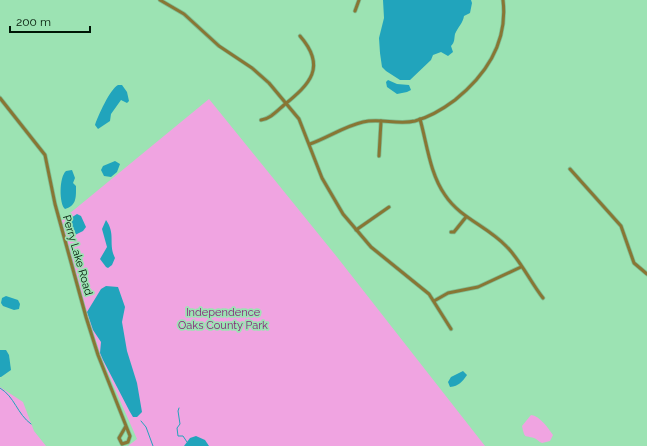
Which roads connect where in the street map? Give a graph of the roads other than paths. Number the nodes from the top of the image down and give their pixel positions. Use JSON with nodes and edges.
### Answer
{"nodes":[{"id":1,"x":160,"y":0,"type":"edge"},
{"id":2,"x":359,"y":0,"type":"edge"},
{"id":3,"x":503,"y":0,"type":"edge"},
{"id":4,"x":355,"y":11,"type":"dead end"},
{"id":5,"x":300,"y":36,"type":"dead end"},
{"id":6,"x":0,"y":98,"type":"edge"},
{"id":7,"x":286,"y":103,"type":"junction"},
{"id":8,"x":420,"y":119,"type":"junction"},
{"id":9,"x":260,"y":120,"type":"dead end"},
{"id":10,"x":381,"y":120,"type":"junction"},
{"id":11,"x":310,"y":144,"type":"junction"},
{"id":12,"x":379,"y":156,"type":"dead end"},
{"id":13,"x":570,"y":169,"type":"dead end"},
{"id":14,"x":389,"y":207,"type":"dead end"},
{"id":15,"x":466,"y":217,"type":"junction"},
{"id":16,"x":356,"y":230,"type":"junction"},
{"id":17,"x":451,"y":232,"type":"dead end"},
{"id":18,"x":521,"y":267,"type":"junction"},
{"id":19,"x":647,"y":274,"type":"edge"},
{"id":20,"x":543,"y":298,"type":"dead end"},
{"id":21,"x":434,"y":301,"type":"junction"},
{"id":22,"x":451,"y":329,"type":"dead end"},
{"id":23,"x":126,"y":426,"type":"junction"}],
"edges":[{"from":1,"to":7,"type":"street"},
{"from":2,"to":4,"type":"street"},
{"from":3,"to":8,"type":"street"},
{"from":5,"to":7,"type":"street"},
{"from":6,"to":23,"type":"street","name":"Perry Lake Road"},
{"from":7,"to":9,"type":"street"},
{"from":7,"to":11,"type":"street"},
{"from":8,"to":10,"type":"street"},
{"from":8,"to":15,"type":"street"},
{"from":10,"to":11,"type":"street"},
{"from":10,"to":12,"type":"street"},
{"from":11,"to":16,"type":"street"},
{"from":13,"to":19,"type":"street"},
{"from":14,"to":16,"type":"street"},
{"from":15,"to":17,"type":"street"},
{"from":15,"to":18,"type":"street"},
{"from":16,"to":21,"type":"street"},
{"from":18,"to":20,"type":"street"},
{"from":18,"to":21,"type":"street"},
{"from":21,"to":22,"type":"street"},
{"from":23,"to":23,"type":"street","name":"Perry Lake Road"}]}
